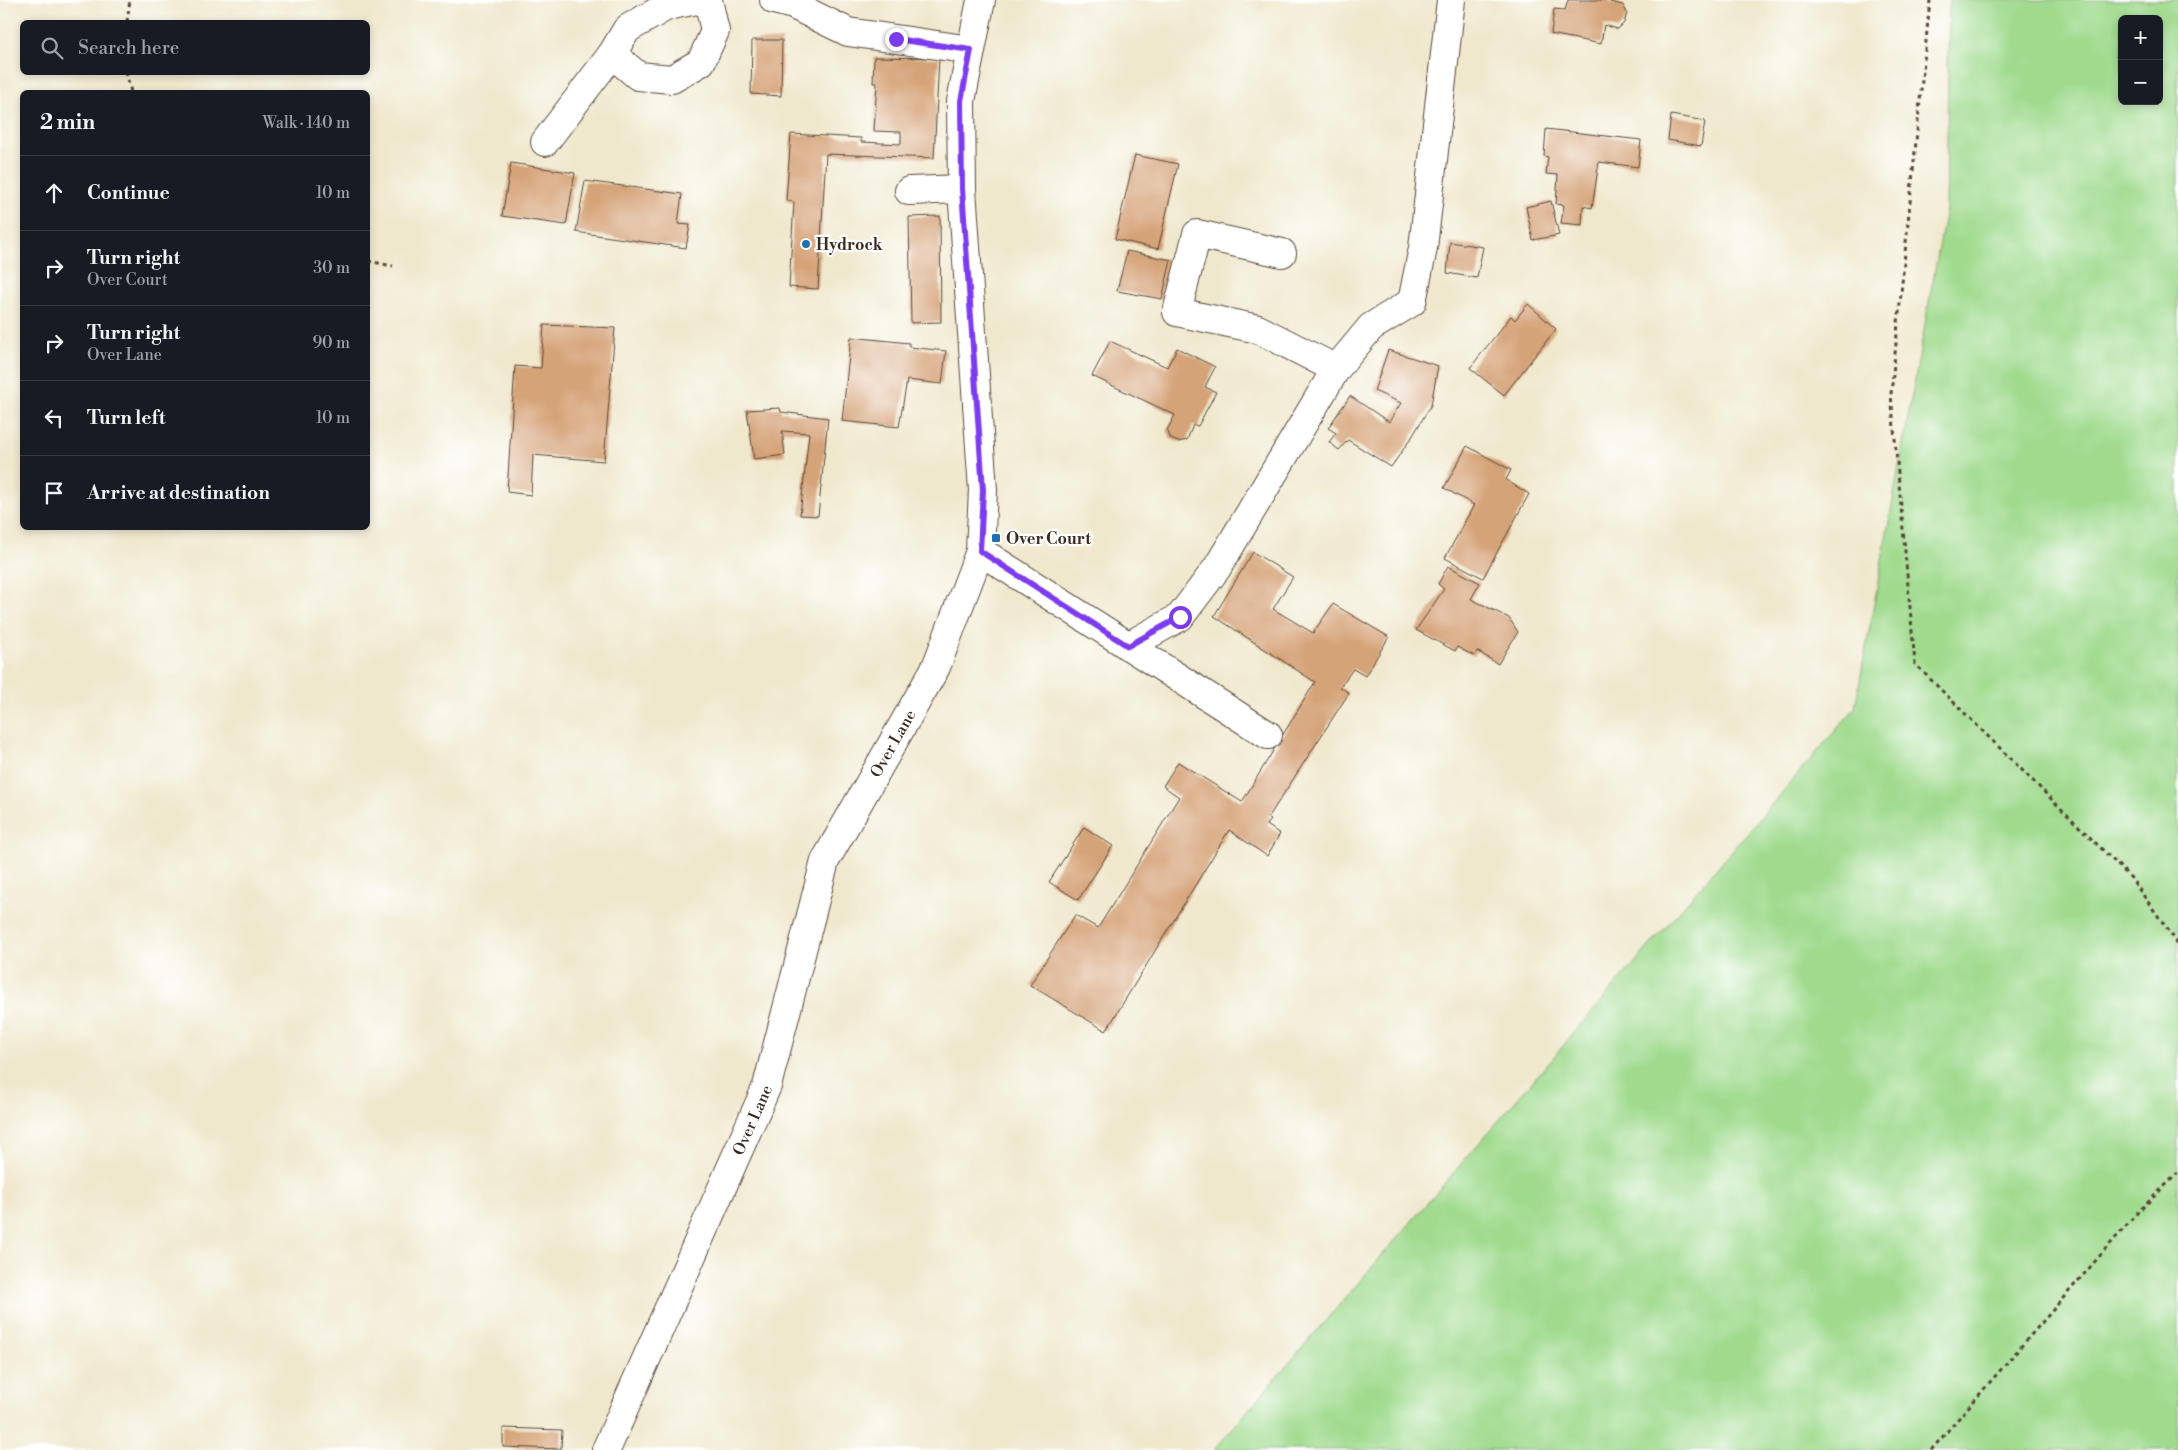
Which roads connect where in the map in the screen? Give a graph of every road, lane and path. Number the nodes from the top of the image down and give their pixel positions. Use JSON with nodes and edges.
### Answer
{"nodes":[{"id":1,"x":130,"y":0,"type":"edge"},
{"id":2,"x":697,"y":0,"type":"edge"},
{"id":3,"x":708,"y":0,"type":"edge"},
{"id":4,"x":774,"y":0,"type":"edge"},
{"id":5,"x":981,"y":0,"type":"edge"},
{"id":6,"x":1451,"y":0,"type":"edge"},
{"id":7,"x":1930,"y":0,"type":"edge"},
{"id":8,"x":127,"y":20,"type":"edge"},
{"id":9,"x":971,"y":50,"type":"junction"},
{"id":10,"x":612,"y":54,"type":"junction"},
{"id":11,"x":127,"y":75,"type":"edge"},
{"id":12,"x":130,"y":90,"type":"edge"},
{"id":13,"x":545,"y":142,"type":"dead end"},
{"id":14,"x":962,"y":189,"type":"junction"},
{"id":15,"x":909,"y":191,"type":"dead end"},
{"id":16,"x":1282,"y":253,"type":"dead end"},
{"id":17,"x":370,"y":261,"type":"edge"},
{"id":18,"x":393,"y":266,"type":"dead end"},
{"id":19,"x":1336,"y":369,"type":"junction"},
{"id":20,"x":980,"y":551,"type":"junction"},
{"id":21,"x":1128,"y":646,"type":"junction"},
{"id":22,"x":1268,"y":734,"type":"dead end"},
{"id":23,"x":2178,"y":944,"type":"edge"},
{"id":24,"x":2178,"y":1173,"type":"edge"},
{"id":25,"x":606,"y":1450,"type":"edge"},
{"id":26,"x":1931,"y":1450,"type":"edge"}],
"edges":[{"from":1,"to":8,"type":"path"},
{"from":2,"to":10,"type":"street"},
{"from":3,"to":10,"type":"street"},
{"from":4,"to":9,"type":"street"},
{"from":5,"to":9,"type":"street","name":"Over Lane"},
{"from":6,"to":19,"type":"street"},
{"from":7,"to":23,"type":"path"},
{"from":9,"to":14,"type":"street","name":"Over Lane"},
{"from":10,"to":13,"type":"street"},
{"from":11,"to":12,"type":"path"},
{"from":14,"to":15,"type":"street"},
{"from":14,"to":20,"type":"street","name":"Over Lane"},
{"from":16,"to":19,"type":"street"},
{"from":17,"to":18,"type":"path"},
{"from":19,"to":21,"type":"street"},
{"from":20,"to":21,"type":"street"},
{"from":20,"to":25,"type":"street","name":"Over Lane"},
{"from":21,"to":22,"type":"street"},
{"from":24,"to":26,"type":"path"}]}
